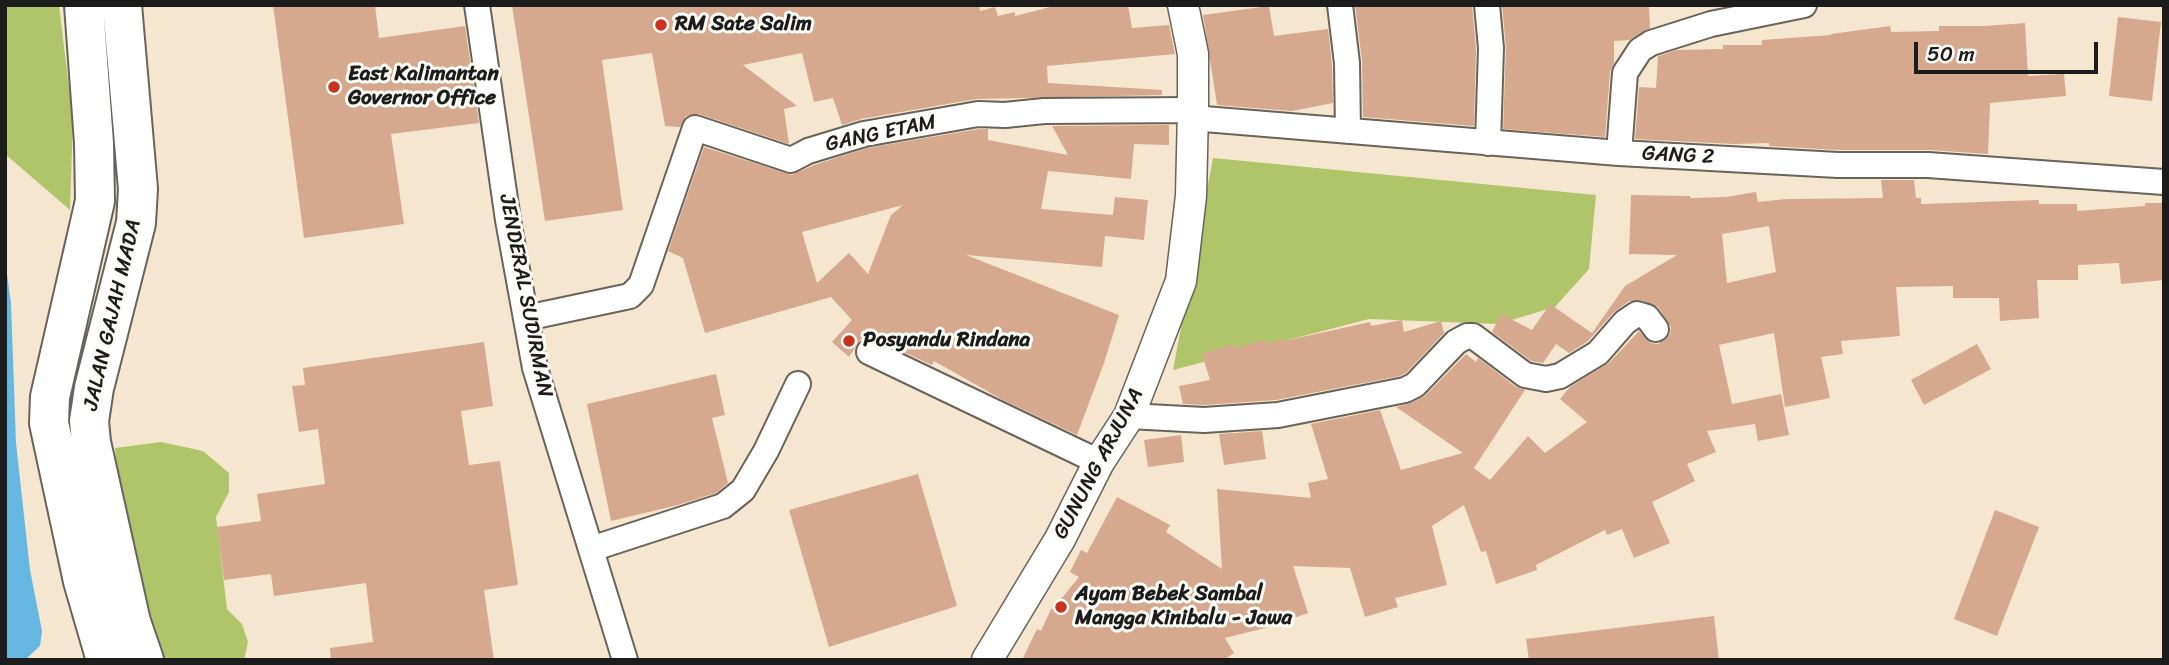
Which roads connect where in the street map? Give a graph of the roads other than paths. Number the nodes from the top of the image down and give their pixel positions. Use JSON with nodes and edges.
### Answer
{"nodes":[{"id":1,"x":84,"y":5,"type":"edge"},
{"id":2,"x":122,"y":5,"type":"edge"},
{"id":3,"x":477,"y":5,"type":"edge"},
{"id":4,"x":1183,"y":5,"type":"edge"},
{"id":5,"x":1340,"y":5,"type":"edge"},
{"id":6,"x":1487,"y":5,"type":"edge"},
{"id":7,"x":1804,"y":5,"type":"edge"},
{"id":8,"x":1193,"y":114,"type":"junction"},
{"id":9,"x":1348,"y":131,"type":"junction"},
{"id":10,"x":1488,"y":142,"type":"junction"},
{"id":11,"x":1619,"y":153,"type":"junction"},
{"id":12,"x":2164,"y":182,"type":"edge"},
{"id":13,"x":526,"y":318,"type":"junction"},
{"id":14,"x":1656,"y":328,"type":"dead end"},
{"id":15,"x":869,"y":352,"type":"dead end"},
{"id":16,"x":798,"y":384,"type":"dead end"},
{"id":17,"x":1129,"y":416,"type":"junction"},
{"id":18,"x":1099,"y":462,"type":"junction"},
{"id":19,"x":591,"y":549,"type":"junction"},
{"id":20,"x":106,"y":660,"type":"edge"},
{"id":21,"x":144,"y":660,"type":"edge"},
{"id":22,"x":625,"y":660,"type":"edge"},
{"id":23,"x":987,"y":660,"type":"edge"}],
"edges":[{"from":1,"to":20,"type":"highway","name":"JALAN GAJAH MADA"},
{"from":2,"to":21,"type":"highway","name":"JALAN GAJAH MADA"},
{"from":3,"to":13,"type":"street","name":"JENDERAL SUDIRMAN"},
{"from":4,"to":8,"type":"street","name":"GUNUNG ARJUNA"},
{"from":5,"to":9,"type":"street"},
{"from":6,"to":10,"type":"street"},
{"from":7,"to":11,"type":"street"},
{"from":8,"to":9,"type":"street","name":"GANG 2"},
{"from":8,"to":13,"type":"street","name":"GANG ETAM"},
{"from":8,"to":17,"type":"street","name":"GUNUNG ARJUNA"},
{"from":9,"to":10,"type":"street","name":"GANG 2"},
{"from":10,"to":11,"type":"street","name":"GANG 2"},
{"from":11,"to":12,"type":"street","name":"GANG 2"},
{"from":13,"to":19,"type":"street","name":"JENDERAL SUDIRMAN"},
{"from":14,"to":17,"type":"street"},
{"from":15,"to":18,"type":"street"},
{"from":16,"to":19,"type":"street"},
{"from":17,"to":18,"type":"street","name":"GUNUNG ARJUNA"},
{"from":18,"to":23,"type":"street","name":"GUNUNG ARJUNA"},
{"from":19,"to":22,"type":"street","name":"JENDERAL SUDIRMAN"}]}
